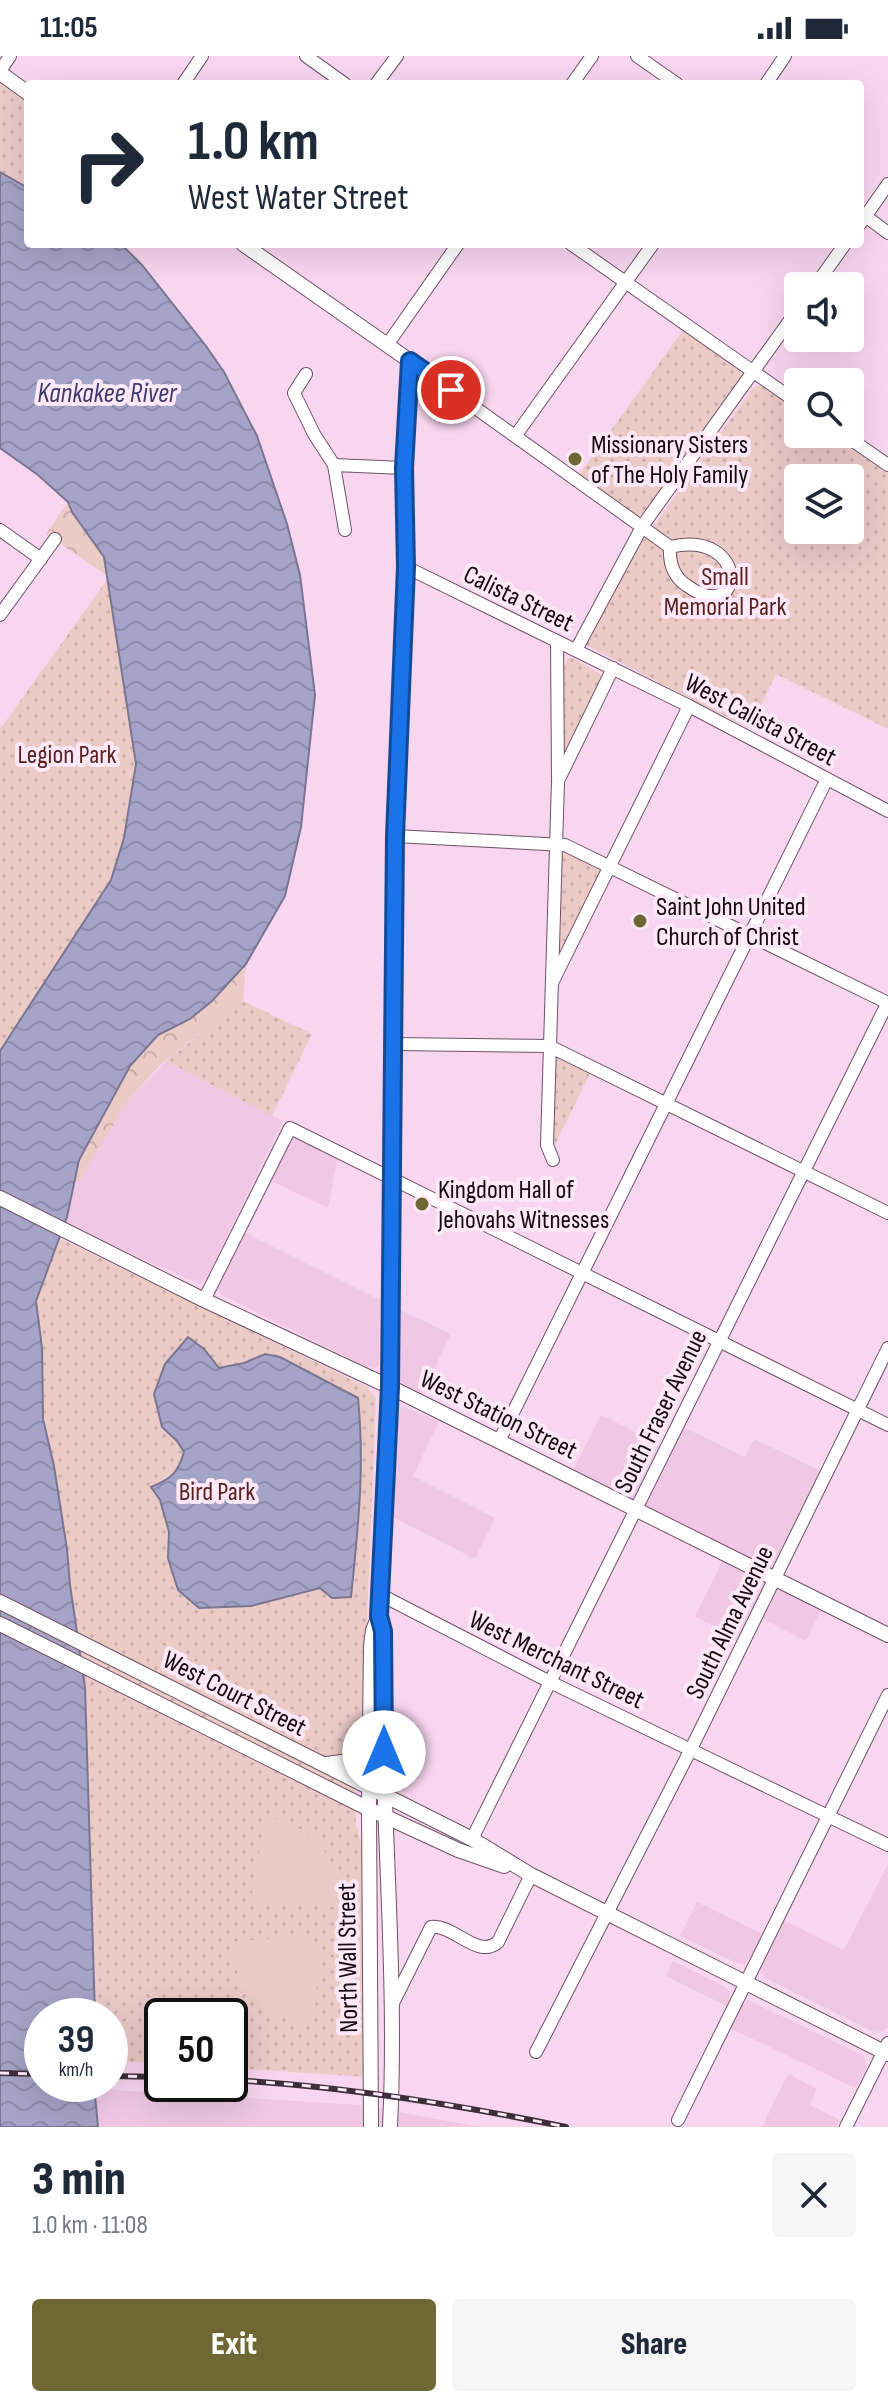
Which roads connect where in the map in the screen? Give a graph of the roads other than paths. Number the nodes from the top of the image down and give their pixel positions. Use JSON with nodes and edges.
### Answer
{"nodes":[{"id":1,"x":10,"y":56,"type":"edge"},
{"id":2,"x":202,"y":56,"type":"edge"},
{"id":3,"x":306,"y":56,"type":"edge"},
{"id":4,"x":397,"y":56,"type":"edge"},
{"id":5,"x":592,"y":56,"type":"edge"},
{"id":6,"x":637,"y":56,"type":"edge"},
{"id":7,"x":785,"y":56,"type":"edge"},
{"id":8,"x":0,"y":72,"type":"edge"},
{"id":9,"x":186,"y":80,"type":"edge"},
{"id":10,"x":339,"y":80,"type":"edge"},
{"id":11,"x":379,"y":80,"type":"edge"},
{"id":12,"x":575,"y":80,"type":"edge"},
{"id":13,"x":671,"y":80,"type":"edge"},
{"id":14,"x":769,"y":80,"type":"edge"},
{"id":15,"x":24,"y":90,"type":"edge"},
{"id":16,"x":888,"y":184,"type":"edge"},
{"id":17,"x":864,"y":214,"type":"edge"},
{"id":18,"x":864,"y":218,"type":"edge"},
{"id":19,"x":888,"y":233,"type":"edge"},
{"id":20,"x":254,"y":248,"type":"edge"},
{"id":21,"x":455,"y":248,"type":"edge"},
{"id":22,"x":577,"y":248,"type":"edge"},
{"id":23,"x":650,"y":248,"type":"edge"},
{"id":24,"x":842,"y":248,"type":"edge"},
{"id":25,"x":825,"y":272,"type":"edge"},
{"id":26,"x":626,"y":282,"type":"junction"},
{"id":27,"x":784,"y":329,"type":"edge"},
{"id":28,"x":387,"y":345,"type":"junction"},
{"id":29,"x":410,"y":361,"type":"junction"},
{"id":30,"x":753,"y":372,"type":"junction"},
{"id":31,"x":306,"y":374,"type":"dead end"},
{"id":32,"x":784,"y":393,"type":"edge"},
{"id":33,"x":516,"y":435,"type":"junction"},
{"id":34,"x":864,"y":447,"type":"edge"},
{"id":35,"x":886,"y":460,"type":"edge"},
{"id":36,"x":334,"y":465,"type":"junction"},
{"id":37,"x":404,"y":468,"type":"junction"},
{"id":38,"x":643,"y":525,"type":"junction"},
{"id":39,"x":0,"y":530,"type":"edge"},
{"id":40,"x":345,"y":530,"type":"dead end"},
{"id":41,"x":55,"y":539,"type":"dead end"},
{"id":42,"x":670,"y":547,"type":"junction"},
{"id":43,"x":41,"y":559,"type":"junction"},
{"id":44,"x":406,"y":567,"type":"junction"},
{"id":45,"x":0,"y":615,"type":"edge"},
{"id":46,"x":557,"y":641,"type":"junction"},
{"id":47,"x":576,"y":650,"type":"junction"},
{"id":48,"x":613,"y":668,"type":"junction"},
{"id":49,"x":689,"y":706,"type":"junction"},
{"id":50,"x":827,"y":779,"type":"junction"},
{"id":51,"x":558,"y":781,"type":"junction"},
{"id":52,"x":888,"y":811,"type":"edge"},
{"id":53,"x":395,"y":836,"type":"junction"},
{"id":54,"x":555,"y":842,"type":"junction"},
{"id":55,"x":611,"y":865,"type":"junction"},
{"id":56,"x":750,"y":934,"type":"junction"},
{"id":57,"x":551,"y":986,"type":"junction"},
{"id":58,"x":888,"y":1002,"type":"edge"},
{"id":59,"x":395,"y":1044,"type":"junction"},
{"id":60,"x":549,"y":1046,"type":"junction"},
{"id":61,"x":666,"y":1104,"type":"junction"},
{"id":62,"x":553,"y":1160,"type":"dead end"},
{"id":63,"x":803,"y":1172,"type":"junction"},
{"id":64,"x":391,"y":1179,"type":"junction"},
{"id":65,"x":0,"y":1198,"type":"edge"},
{"id":66,"x":888,"y":1213,"type":"edge"},
{"id":67,"x":582,"y":1273,"type":"junction"},
{"id":68,"x":204,"y":1300,"type":"junction"},
{"id":69,"x":719,"y":1341,"type":"junction"},
{"id":70,"x":888,"y":1348,"type":"edge"},
{"id":71,"x":390,"y":1387,"type":"junction"},
{"id":72,"x":857,"y":1409,"type":"junction"},
{"id":73,"x":888,"y":1425,"type":"edge"},
{"id":74,"x":499,"y":1441,"type":"junction"},
{"id":75,"x":636,"y":1509,"type":"junction"},
{"id":76,"x":774,"y":1578,"type":"junction"},
{"id":77,"x":379,"y":1594,"type":"junction"},
{"id":78,"x":0,"y":1602,"type":"edge"},
{"id":79,"x":379,"y":1616,"type":"junction"},
{"id":80,"x":0,"y":1624,"type":"edge"},
{"id":81,"x":888,"y":1635,"type":"edge"},
{"id":82,"x":371,"y":1682,"type":"junction"},
{"id":83,"x":550,"y":1682,"type":"junction"},
{"id":84,"x":888,"y":1695,"type":"edge"},
{"id":85,"x":691,"y":1749,"type":"junction"},
{"id":86,"x":321,"y":1764,"type":"junction"},
{"id":87,"x":369,"y":1789,"type":"junction"},
{"id":88,"x":387,"y":1798,"type":"junction"},
{"id":89,"x":369,"y":1809,"type":"junction"},
{"id":90,"x":828,"y":1815,"type":"junction"},
{"id":91,"x":387,"y":1817,"type":"junction"},
{"id":92,"x":472,"y":1839,"type":"junction"},
{"id":93,"x":888,"y":1845,"type":"edge"},
{"id":94,"x":531,"y":1875,"type":"junction"},
{"id":95,"x":608,"y":1914,"type":"junction"},
{"id":96,"x":745,"y":1982,"type":"junction"},
{"id":97,"x":392,"y":2005,"type":"junction"},
{"id":98,"x":887,"y":2049,"type":"edge"},
{"id":99,"x":536,"y":2052,"type":"dead end"},
{"id":100,"x":678,"y":2120,"type":"dead end"},
{"id":101,"x":371,"y":2127,"type":"edge"},
{"id":102,"x":390,"y":2127,"type":"edge"},
{"id":103,"x":846,"y":2127,"type":"edge"}],
"edges":[{"from":1,"to":8,"type":"street"},
{"from":2,"to":9,"type":"street"},
{"from":3,"to":10,"type":"street"},
{"from":4,"to":11,"type":"street"},
{"from":5,"to":12,"type":"street"},
{"from":6,"to":13,"type":"street"},
{"from":7,"to":14,"type":"street"},
{"from":8,"to":15,"type":"main road"},
{"from":16,"to":17,"type":"street"},
{"from":18,"to":19,"type":"street"},
{"from":20,"to":28,"type":"main road"},
{"from":21,"to":28,"type":"street"},
{"from":22,"to":26,"type":"street"},
{"from":23,"to":26,"type":"street"},
{"from":24,"to":25,"type":"street"},
{"from":26,"to":30,"type":"street"},
{"from":26,"to":33,"type":"street"},
{"from":27,"to":30,"type":"street"},
{"from":28,"to":29,"type":"main road"},
{"from":29,"to":33,"type":"street"},
{"from":29,"to":37,"type":"main road"},
{"from":30,"to":32,"type":"street"},
{"from":30,"to":38,"type":"street"},
{"from":31,"to":36,"type":"street"},
{"from":33,"to":38,"type":"street"},
{"from":34,"to":35,"type":"street"},
{"from":36,"to":37,"type":"street"},
{"from":36,"to":40,"type":"street"},
{"from":37,"to":44,"type":"main road"},
{"from":38,"to":42,"type":"street"},
{"from":38,"to":47,"type":"street"},
{"from":39,"to":43,"type":"street"},
{"from":41,"to":43,"type":"street"},
{"from":42,"to":42,"type":"street"},
{"from":43,"to":45,"type":"street"},
{"from":44,"to":46,"type":"street","name":"Calista Street"},
{"from":44,"to":53,"type":"main road"},
{"from":46,"to":47,"type":"street","name":"Calista Street"},
{"from":46,"to":51,"type":"street"},
{"from":47,"to":48,"type":"street","name":"Calista Street"},
{"from":48,"to":49,"type":"street","name":"West Calista Street"},
{"from":48,"to":51,"type":"street"},
{"from":49,"to":50,"type":"street","name":"West Calista Street"},
{"from":49,"to":55,"type":"street"},
{"from":50,"to":52,"type":"street","name":"West Calista Street"},
{"from":50,"to":56,"type":"street"},
{"from":51,"to":54,"type":"street"},
{"from":53,"to":54,"type":"street"},
{"from":53,"to":59,"type":"main road"},
{"from":54,"to":55,"type":"street"},
{"from":54,"to":57,"type":"street"},
{"from":55,"to":56,"type":"street"},
{"from":55,"to":57,"type":"street"},
{"from":56,"to":58,"type":"street"},
{"from":56,"to":61,"type":"street"},
{"from":57,"to":60,"type":"street"},
{"from":58,"to":63,"type":"street","name":"South Fraser Avenue"},
{"from":59,"to":60,"type":"street"},
{"from":59,"to":64,"type":"main road"},
{"from":60,"to":61,"type":"street"},
{"from":60,"to":62,"type":"street"},
{"from":61,"to":63,"type":"street"},
{"from":61,"to":67,"type":"street"},
{"from":63,"to":66,"type":"street"},
{"from":63,"to":69,"type":"street","name":"South Fraser Avenue"},
{"from":64,"to":67,"type":"street"},
{"from":64,"to":68,"type":"street"},
{"from":64,"to":71,"type":"main road"},
{"from":65,"to":68,"type":"main road","name":"West Station Street"},
{"from":67,"to":69,"type":"street"},
{"from":67,"to":74,"type":"street"},
{"from":68,"to":71,"type":"main road","name":"West Station Street"},
{"from":69,"to":72,"type":"street"},
{"from":69,"to":75,"type":"street","name":"South Fraser Avenue"},
{"from":70,"to":72,"type":"street","name":"South Alma Avenue"},
{"from":71,"to":74,"type":"main road","name":"West Station Street"},
{"from":71,"to":77,"type":"main road"},
{"from":72,"to":73,"type":"street"},
{"from":72,"to":76,"type":"street","name":"South Alma Avenue"},
{"from":74,"to":75,"type":"main road","name":"West Station Street"},
{"from":75,"to":76,"type":"main road","name":"West Station Street"},
{"from":75,"to":83,"type":"street","name":"South Fraser Avenue"},
{"from":76,"to":81,"type":"main road","name":"West Station Street"},
{"from":76,"to":85,"type":"street","name":"South Alma Avenue"},
{"from":77,"to":79,"type":"main road"},
{"from":77,"to":83,"type":"street","name":"West Merchant Street"},
{"from":78,"to":86,"type":"main road","name":"West Court Street"},
{"from":79,"to":82,"type":"main road"},
{"from":79,"to":88,"type":"main road","name":"North Wall Street"},
{"from":80,"to":89,"type":"main road","name":"West Court Street"},
{"from":82,"to":86,"type":"main road"},
{"from":82,"to":87,"type":"main road","name":"North Wall Street"},
{"from":83,"to":85,"type":"street","name":"West Merchant Street"},
{"from":83,"to":92,"type":"street","name":"South Fraser Avenue"},
{"from":84,"to":90,"type":"street"},
{"from":85,"to":90,"type":"street","name":"West Merchant Street"},
{"from":85,"to":95,"type":"street","name":"South Alma Avenue"},
{"from":86,"to":87,"type":"main road","name":"West Court Street"},
{"from":87,"to":88,"type":"main road","name":"West Court Street"},
{"from":87,"to":89,"type":"main road","name":"North Wall Street"},
{"from":88,"to":91,"type":"main road","name":"North Wall Street"},
{"from":88,"to":92,"type":"main road","name":"West Court Street"},
{"from":89,"to":91,"type":"main road","name":"West Court Street"},
{"from":89,"to":101,"type":"main road","name":"North Wall Street"},
{"from":90,"to":93,"type":"street","name":"West Merchant Street"},
{"from":90,"to":96,"type":"street"},
{"from":91,"to":94,"type":"main road","name":"West Court Street"},
{"from":91,"to":97,"type":"main road","name":"North Wall Street"},
{"from":92,"to":94,"type":"main road","name":"West Court Street"},
{"from":94,"to":95,"type":"main road","name":"West Court Street"},
{"from":94,"to":97,"type":"street"},
{"from":95,"to":96,"type":"main road","name":"West Court Street"},
{"from":95,"to":99,"type":"street","name":"South Alma Avenue"},
{"from":96,"to":98,"type":"main road","name":"West Court Street"},
{"from":96,"to":100,"type":"street"},
{"from":97,"to":102,"type":"main road","name":"North Wall Street"},
{"from":98,"to":103,"type":"street"}]}
